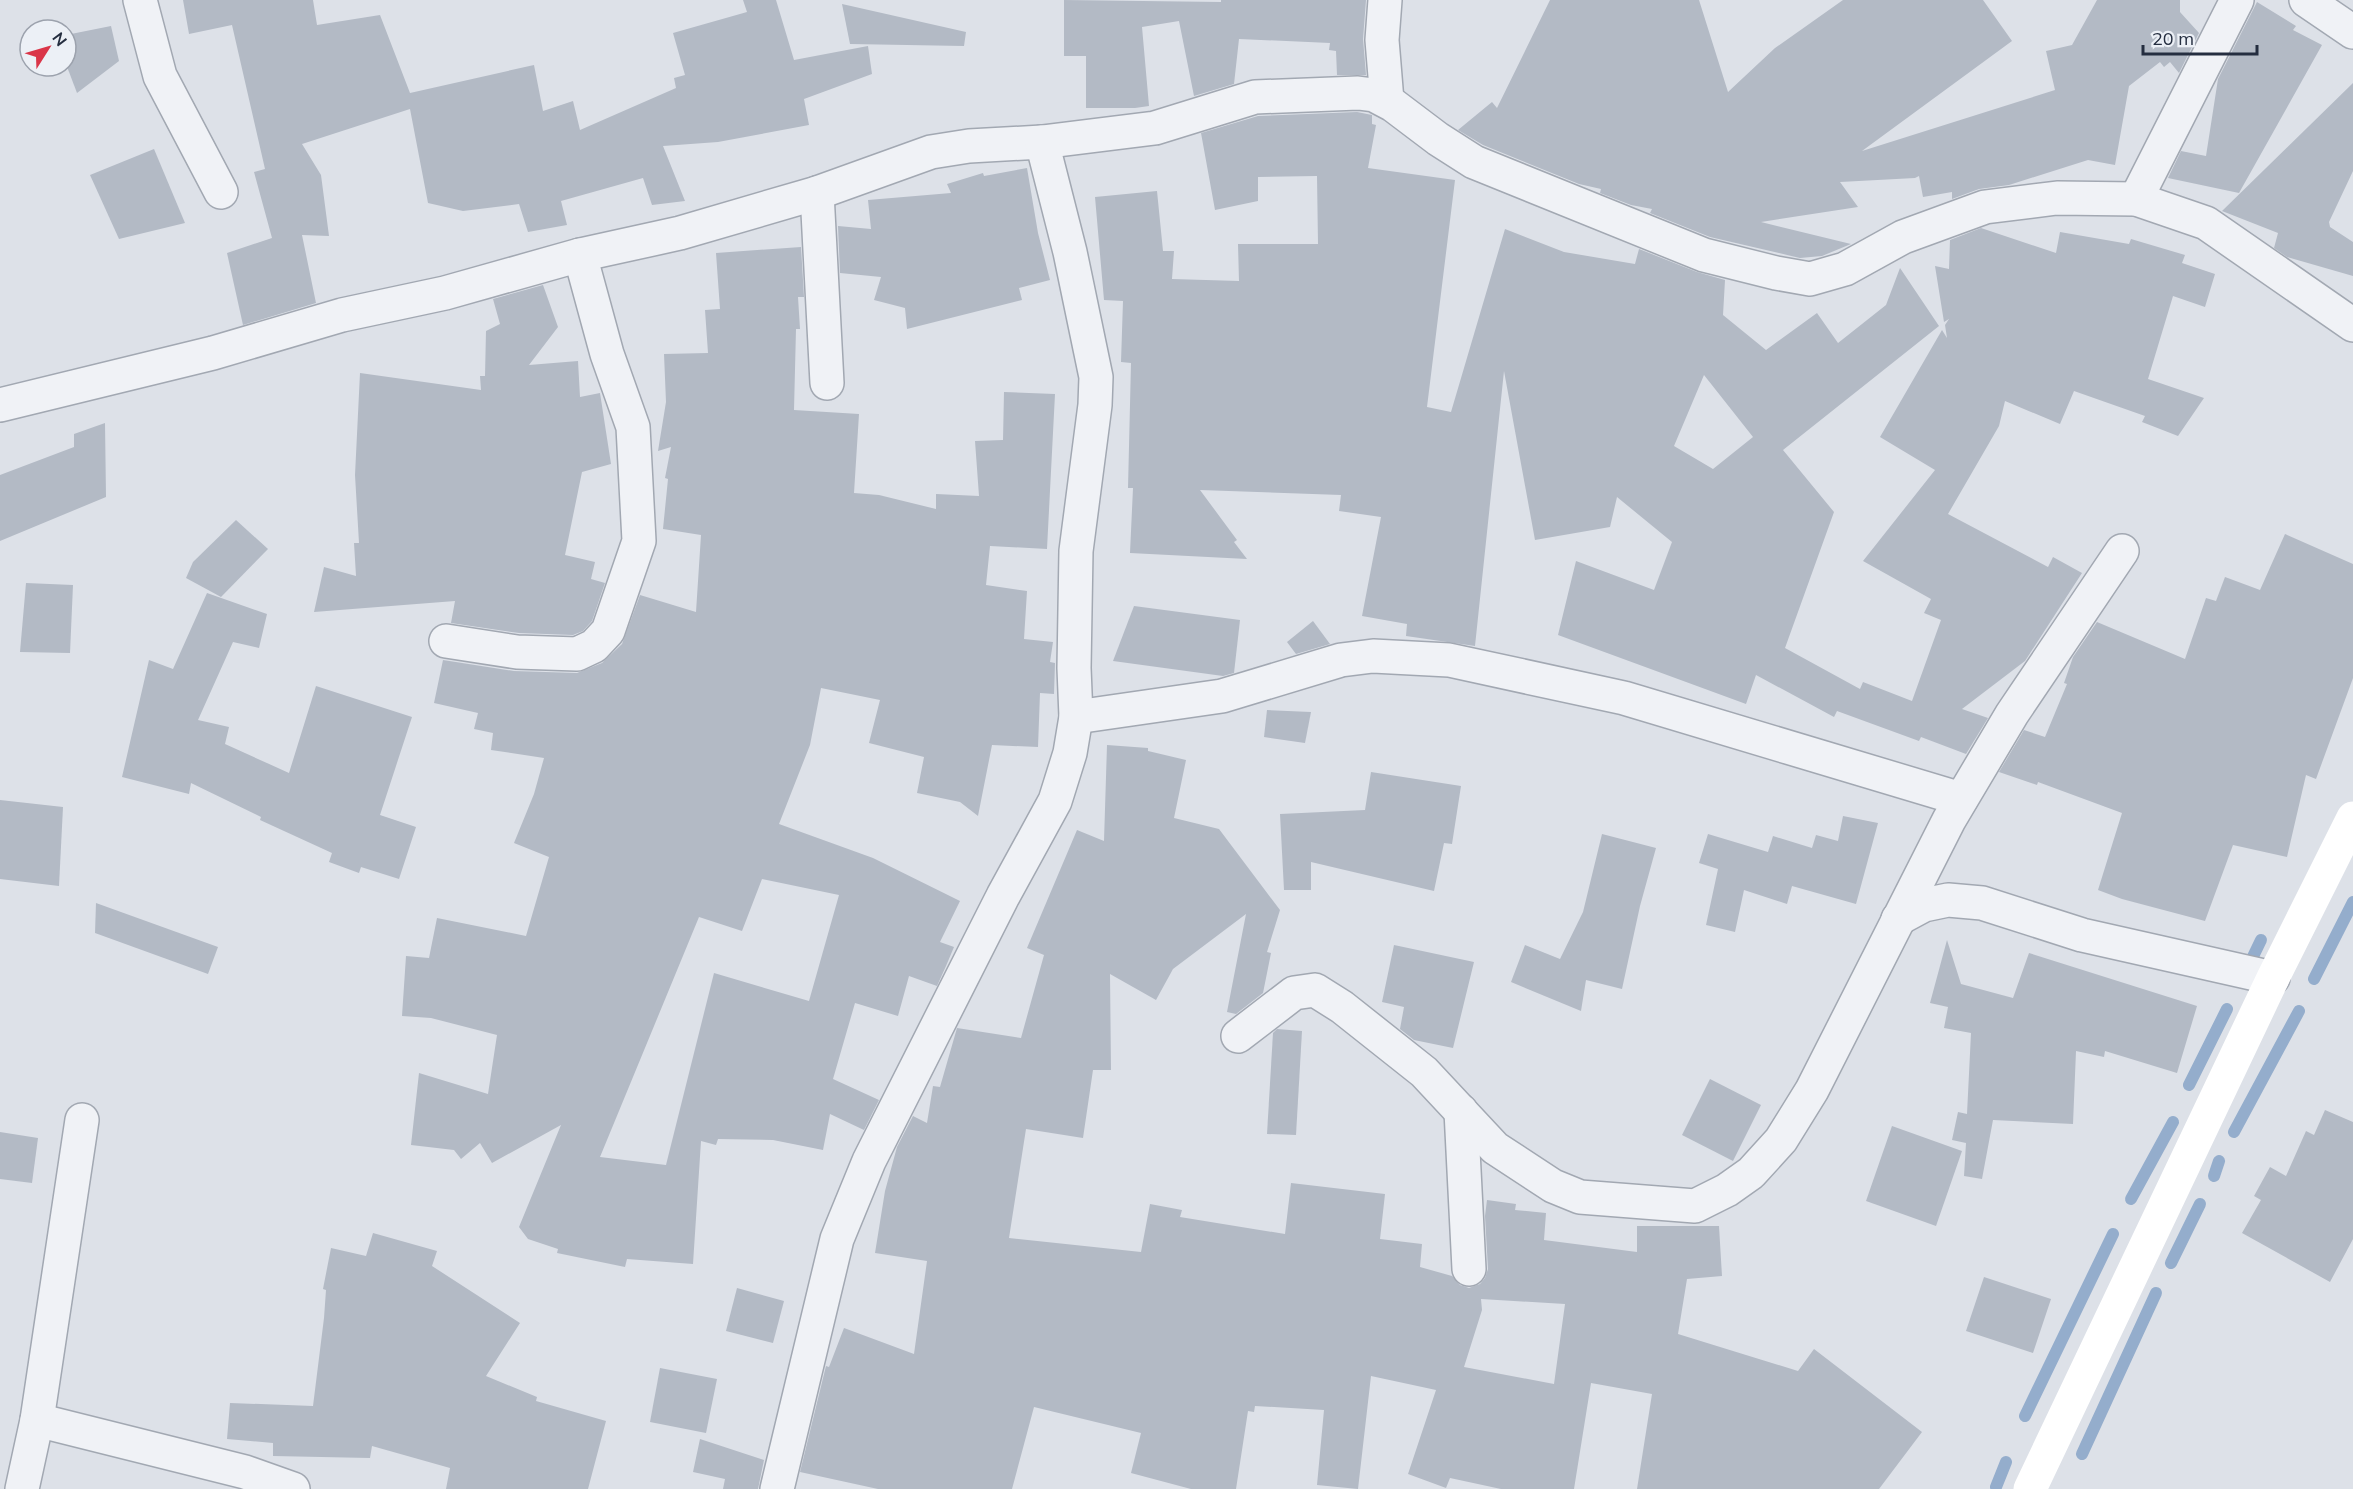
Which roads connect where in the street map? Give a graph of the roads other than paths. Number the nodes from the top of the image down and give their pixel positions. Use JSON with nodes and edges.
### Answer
{"nodes":[{"id":1,"x":140,"y":0,"type":"edge"},
{"id":2,"x":1385,"y":0,"type":"edge"},
{"id":3,"x":2237,"y":0,"type":"edge"},
{"id":4,"x":2306,"y":0,"type":"edge"},
{"id":5,"x":2353,"y":32,"type":"edge"},
{"id":6,"x":1387,"y":101,"type":"junction"},
{"id":7,"x":1042,"y":142,"type":"junction"},
{"id":8,"x":220,"y":192,"type":"dead end"},
{"id":9,"x":817,"y":193,"type":"junction"},
{"id":10,"x":2136,"y":199,"type":"junction"},
{"id":11,"x":580,"y":255,"type":"junction"},
{"id":12,"x":2353,"y":325,"type":"edge"},
{"id":13,"x":827,"y":383,"type":"dead end"},
{"id":14,"x":0,"y":405,"type":"edge"},
{"id":15,"x":2122,"y":551,"type":"dead end"},
{"id":16,"x":446,"y":641,"type":"dead end"},
{"id":17,"x":1076,"y":717,"type":"junction"},
{"id":18,"x":1961,"y":799,"type":"junction"},
{"id":19,"x":2353,"y":819,"type":"edge"},
{"id":20,"x":1898,"y":919,"type":"junction"},
{"id":21,"x":2273,"y":978,"type":"junction"},
{"id":22,"x":1238,"y":1036,"type":"dead end"},
{"id":23,"x":1461,"y":1111,"type":"junction"},
{"id":24,"x":82,"y":1120,"type":"dead end"},
{"id":25,"x":1469,"y":1269,"type":"dead end"},
{"id":26,"x":37,"y":1419,"type":"junction"},
{"id":27,"x":22,"y":1489,"type":"edge"},
{"id":28,"x":293,"y":1489,"type":"edge"},
{"id":29,"x":777,"y":1489,"type":"edge"},
{"id":30,"x":2030,"y":1489,"type":"edge"}],
"edges":[{"from":1,"to":8,"type":"street"},
{"from":2,"to":6,"type":"street"},
{"from":3,"to":10,"type":"street"},
{"from":4,"to":5,"type":"street"},
{"from":6,"to":7,"type":"street"},
{"from":6,"to":10,"type":"street"},
{"from":7,"to":9,"type":"street"},
{"from":7,"to":17,"type":"street"},
{"from":9,"to":11,"type":"street"},
{"from":9,"to":13,"type":"street"},
{"from":10,"to":12,"type":"street"},
{"from":11,"to":14,"type":"street"},
{"from":11,"to":16,"type":"street"},
{"from":15,"to":18,"type":"street"},
{"from":17,"to":18,"type":"street"},
{"from":17,"to":29,"type":"street"},
{"from":18,"to":20,"type":"street"},
{"from":19,"to":21,"type":"main road"},
{"from":20,"to":21,"type":"street"},
{"from":20,"to":23,"type":"street"},
{"from":21,"to":30,"type":"main road"},
{"from":22,"to":23,"type":"street"},
{"from":23,"to":25,"type":"street"},
{"from":24,"to":26,"type":"street"},
{"from":26,"to":27,"type":"street"},
{"from":26,"to":28,"type":"street"}]}
